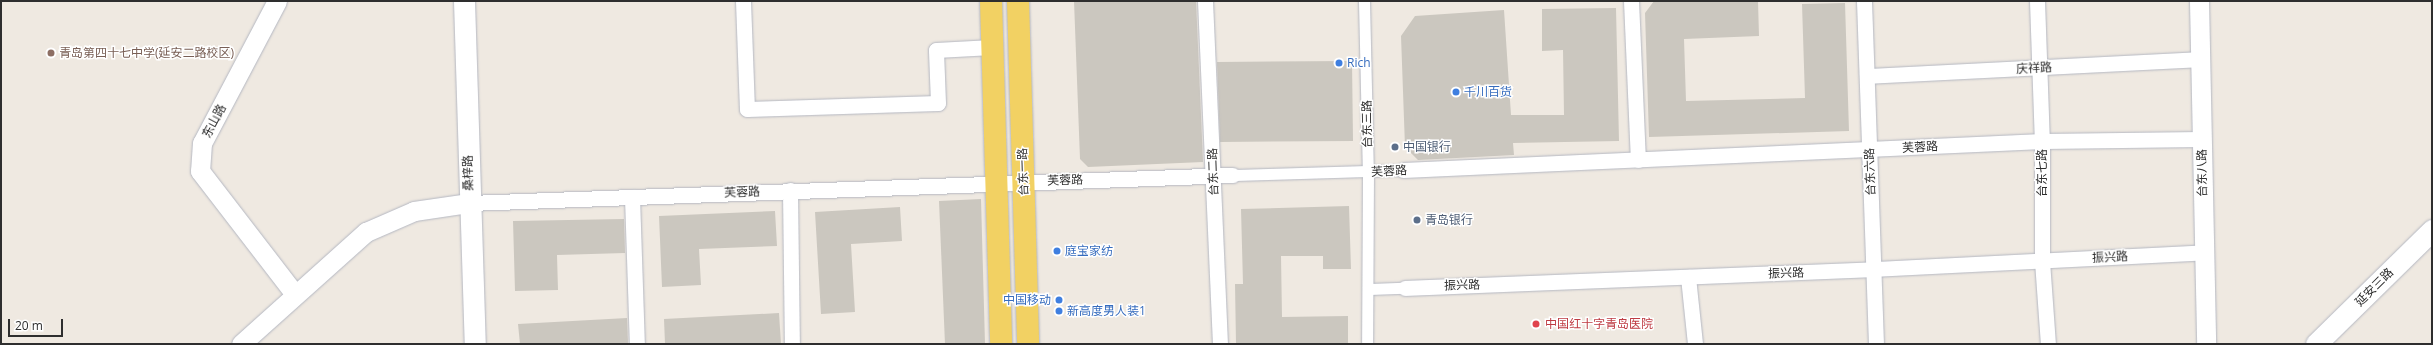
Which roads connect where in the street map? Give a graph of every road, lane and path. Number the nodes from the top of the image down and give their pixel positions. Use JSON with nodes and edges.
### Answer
{"nodes":[{"id":1,"x":277,"y":1,"type":"edge"},
{"id":2,"x":464,"y":1,"type":"edge"},
{"id":3,"x":742,"y":1,"type":"edge"},
{"id":4,"x":991,"y":1,"type":"edge"},
{"id":5,"x":1018,"y":1,"type":"edge"},
{"id":6,"x":1205,"y":1,"type":"edge"},
{"id":7,"x":1364,"y":1,"type":"edge"},
{"id":8,"x":1631,"y":1,"type":"edge"},
{"id":9,"x":1864,"y":1,"type":"edge"},
{"id":10,"x":2038,"y":1,"type":"edge"},
{"id":11,"x":2199,"y":1,"type":"edge"},
{"id":12,"x":992,"y":46,"type":"junction"},
{"id":13,"x":2200,"y":59,"type":"junction"},
{"id":14,"x":2040,"y":67,"type":"junction"},
{"id":15,"x":1867,"y":76,"type":"junction"},
{"id":16,"x":2202,"y":139,"type":"junction"},
{"id":17,"x":2042,"y":141,"type":"junction"},
{"id":18,"x":1870,"y":150,"type":"junction"},
{"id":19,"x":1638,"y":160,"type":"junction"},
{"id":20,"x":1403,"y":170,"type":"joint"},
{"id":21,"x":1368,"y":172,"type":"junction"},
{"id":22,"x":1232,"y":175,"type":"joint"},
{"id":23,"x":1213,"y":176,"type":"junction"},
{"id":24,"x":1024,"y":181,"type":"junction"},
{"id":25,"x":997,"y":183,"type":"junction"},
{"id":26,"x":790,"y":190,"type":"junction"},
{"id":27,"x":632,"y":197,"type":"junction"},
{"id":28,"x":469,"y":203,"type":"junction"},
{"id":29,"x":2432,"y":230,"type":"edge"},
{"id":30,"x":2204,"y":252,"type":"junction"},
{"id":31,"x":2042,"y":261,"type":"junction"},
{"id":32,"x":1874,"y":269,"type":"junction"},
{"id":33,"x":1688,"y":277,"type":"junction"},
{"id":34,"x":1405,"y":288,"type":"joint"},
{"id":35,"x":1368,"y":289,"type":"junction"},
{"id":36,"x":294,"y":294,"type":"junction"},
{"id":37,"x":241,"y":344,"type":"edge"},
{"id":38,"x":476,"y":344,"type":"edge"},
{"id":39,"x":637,"y":344,"type":"edge"},
{"id":40,"x":792,"y":344,"type":"edge"},
{"id":41,"x":1001,"y":344,"type":"edge"},
{"id":42,"x":1028,"y":344,"type":"edge"},
{"id":43,"x":1220,"y":344,"type":"edge"},
{"id":44,"x":1368,"y":344,"type":"edge"},
{"id":45,"x":1695,"y":344,"type":"edge"},
{"id":46,"x":1876,"y":344,"type":"edge"},
{"id":47,"x":2048,"y":344,"type":"edge"},
{"id":48,"x":2206,"y":344,"type":"edge"},
{"id":49,"x":2316,"y":344,"type":"edge"}],
"edges":[{"from":1,"to":36,"type":"street","name":"东山路"},
{"from":2,"to":28,"type":"main road","name":"桑梓路"},
{"from":3,"to":12,"type":"street"},
{"from":4,"to":12,"type":"main road"},
{"from":5,"to":24,"type":"main road","name":"台东一路"},
{"from":6,"to":23,"type":"street","name":"台东二路"},
{"from":7,"to":21,"type":"street","name":"台东三路"},
{"from":8,"to":19,"type":"street"},
{"from":9,"to":15,"type":"street","name":"台东六路"},
{"from":10,"to":14,"type":"street","name":"台东七路"},
{"from":11,"to":13,"type":"street","name":"台东八路"},
{"from":12,"to":25,"type":"main road"},
{"from":13,"to":14,"type":"street","name":"庆祥路"},
{"from":13,"to":16,"type":"street","name":"台东八路"},
{"from":14,"to":15,"type":"street","name":"庆祥路"},
{"from":14,"to":17,"type":"street","name":"台东七路"},
{"from":15,"to":18,"type":"street","name":"台东六路"},
{"from":16,"to":17,"type":"street","name":"芙蓉路"},
{"from":16,"to":30,"type":"street","name":"台东八路"},
{"from":17,"to":18,"type":"street","name":"芙蓉路"},
{"from":17,"to":31,"type":"street","name":"台东七路"},
{"from":18,"to":19,"type":"street","name":"芙蓉路"},
{"from":18,"to":32,"type":"street","name":"台东六路"},
{"from":19,"to":20,"type":"street","name":"芙蓉路"},
{"from":20,"to":21,"type":"street","name":"芙蓉路"},
{"from":21,"to":22,"type":"street","name":"芙蓉路"},
{"from":21,"to":35,"type":"street","name":"台东三路"},
{"from":22,"to":23,"type":"street","name":"芙蓉路"},
{"from":23,"to":24,"type":"street","name":"芙蓉路"},
{"from":23,"to":43,"type":"street","name":"台东二路"},
{"from":24,"to":25,"type":"street","name":"芙蓉路"},
{"from":24,"to":42,"type":"main road","name":"台东一路"},
{"from":25,"to":26,"type":"street","name":"芙蓉路"},
{"from":25,"to":41,"type":"main road"},
{"from":26,"to":27,"type":"street","name":"芙蓉路"},
{"from":26,"to":40,"type":"street"},
{"from":27,"to":28,"type":"street","name":"芙蓉路"},
{"from":27,"to":39,"type":"street"},
{"from":28,"to":36,"type":"street"},
{"from":28,"to":38,"type":"main road","name":"桑梓路"},
{"from":29,"to":49,"type":"main road","name":"延安三路"},
{"from":30,"to":31,"type":"street","name":"振兴路"},
{"from":30,"to":48,"type":"street","name":"台东八路"},
{"from":31,"to":32,"type":"street","name":"振兴路"},
{"from":31,"to":47,"type":"street","name":"台东七路"},
{"from":32,"to":33,"type":"street","name":"振兴路"},
{"from":32,"to":46,"type":"street","name":"台东六路"},
{"from":33,"to":34,"type":"street","name":"振兴路"},
{"from":33,"to":45,"type":"street"},
{"from":34,"to":35,"type":"street","name":"振兴路"},
{"from":35,"to":44,"type":"street","name":"台东三路"},
{"from":36,"to":37,"type":"street"}]}
